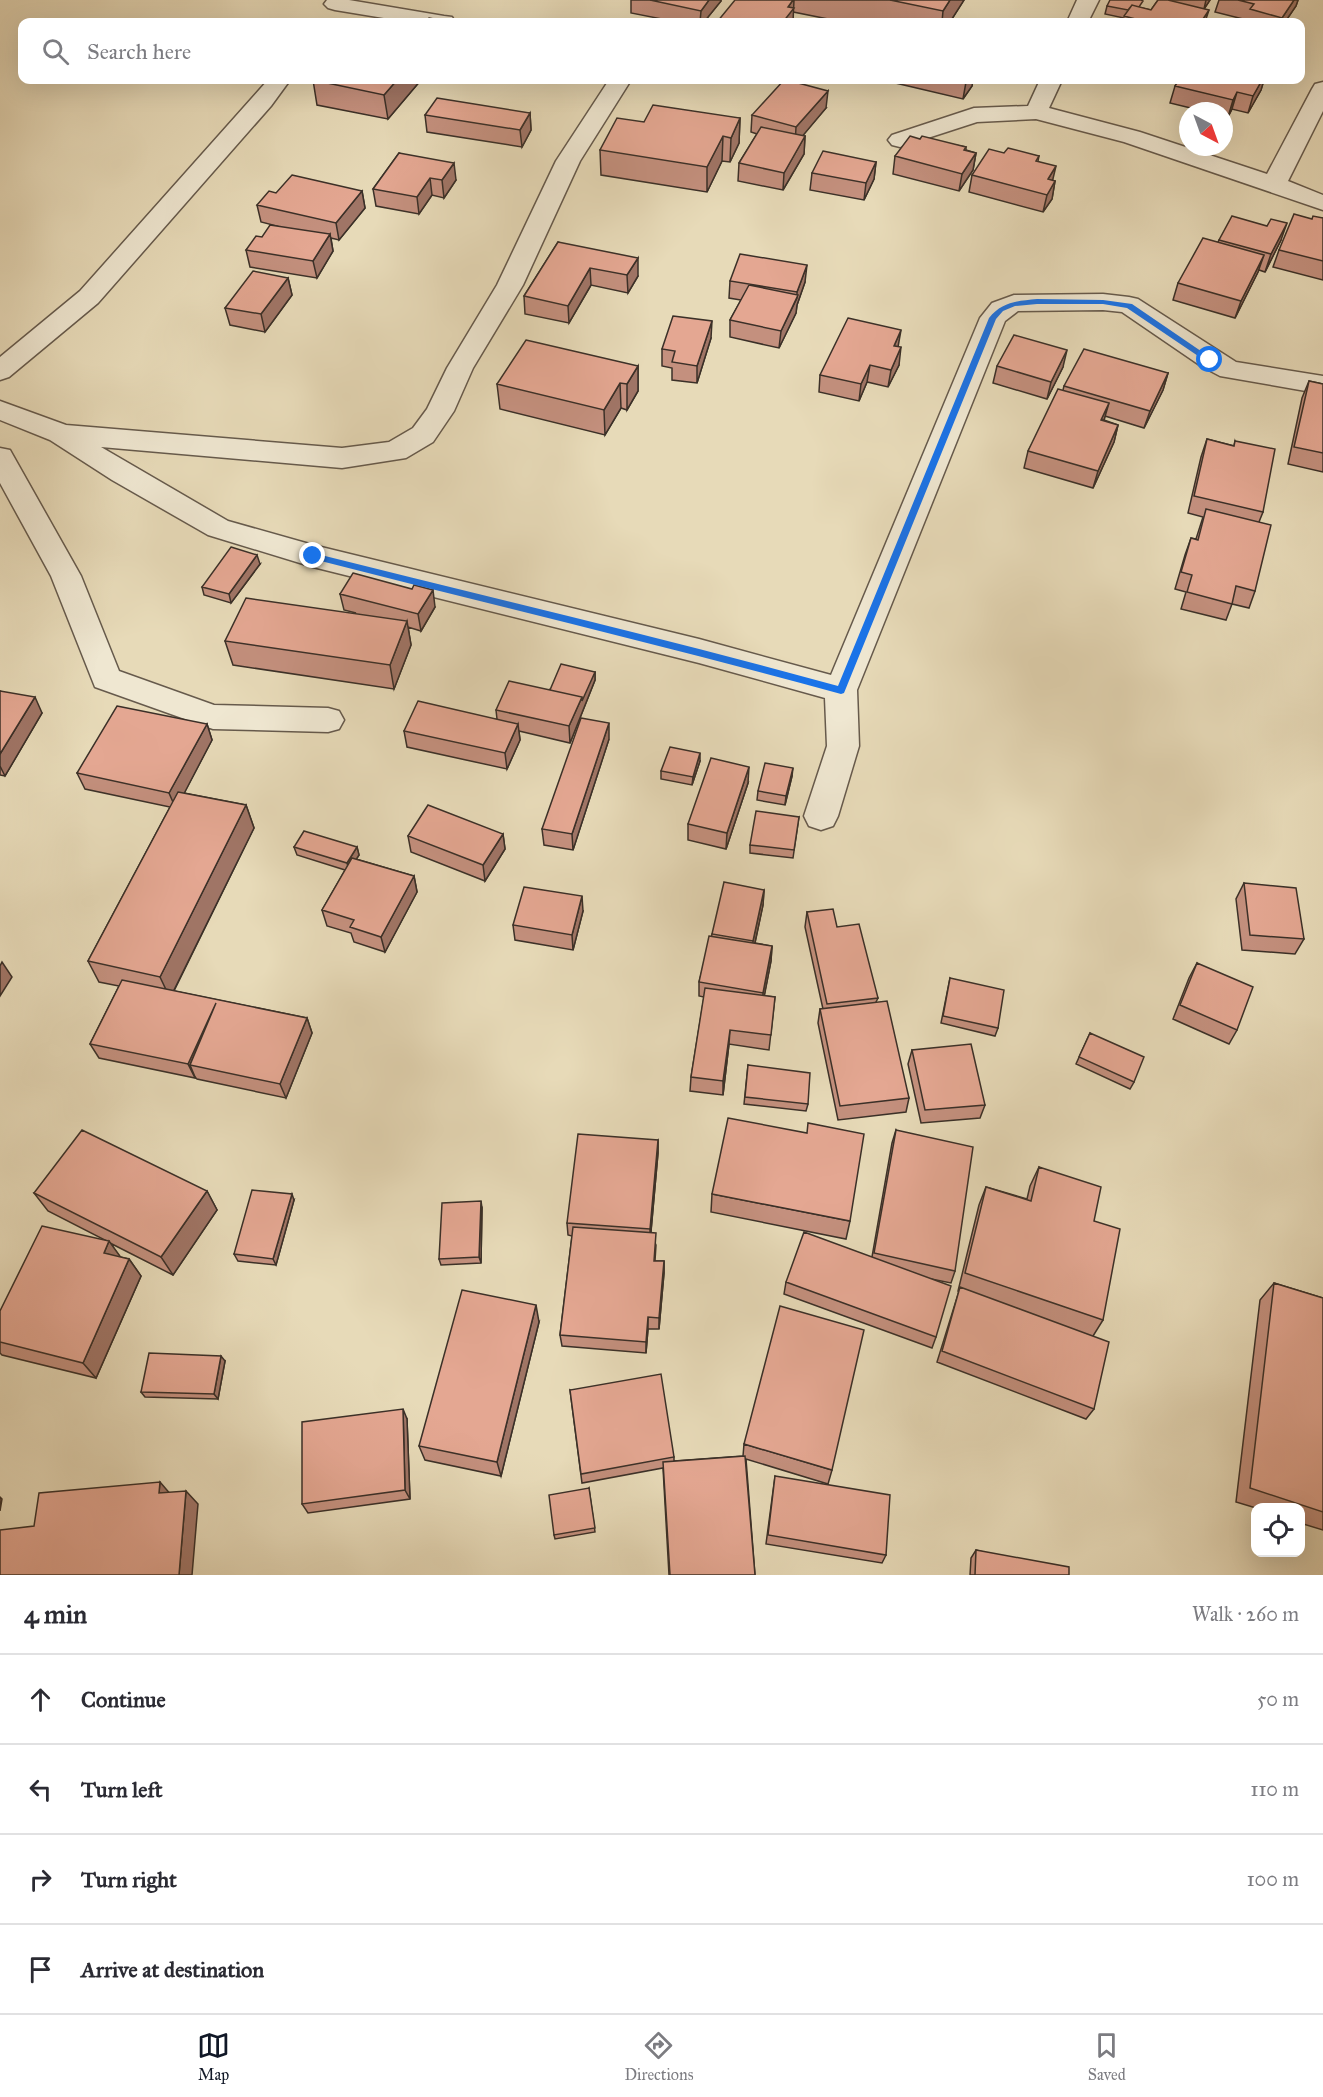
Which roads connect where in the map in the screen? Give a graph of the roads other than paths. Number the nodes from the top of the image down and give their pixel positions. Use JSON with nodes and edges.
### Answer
{"nodes":[{"id":1,"x":1088,"y":0,"type":"edge"},
{"id":2,"x":336,"y":2,"type":"edge"},
{"id":3,"x":324,"y":18,"type":"edge"},
{"id":4,"x":422,"y":18,"type":"edge"},
{"id":5,"x":1080,"y":18,"type":"edge"},
{"id":6,"x":276,"y":84,"type":"edge"},
{"id":7,"x":617,"y":84,"type":"edge"},
{"id":8,"x":1049,"y":84,"type":"edge"},
{"id":9,"x":1323,"y":89,"type":"edge"},
{"id":10,"x":1036,"y":112,"type":"junction"},
{"id":11,"x":900,"y":140,"type":"dead end"},
{"id":12,"x":1275,"y":184,"type":"junction"},
{"id":13,"x":1323,"y":203,"type":"edge"},
{"id":14,"x":0,"y":371,"type":"edge"},
{"id":15,"x":1323,"y":385,"type":"edge"},
{"id":16,"x":0,"y":410,"type":"edge"},
{"id":17,"x":60,"y":433,"type":"junction"},
{"id":18,"x":0,"y":457,"type":"edge"},
{"id":19,"x":841,"y":690,"type":"junction"},
{"id":20,"x":328,"y":720,"type":"dead end"},
{"id":21,"x":821,"y":816,"type":"dead end"}],
"edges":[{"from":1,"to":5,"type":"street"},
{"from":2,"to":3,"type":"street"},
{"from":2,"to":4,"type":"street"},
{"from":6,"to":14,"type":"street"},
{"from":7,"to":17,"type":"street"},
{"from":8,"to":10,"type":"street"},
{"from":9,"to":12,"type":"street"},
{"from":10,"to":11,"type":"street"},
{"from":10,"to":12,"type":"street"},
{"from":12,"to":13,"type":"street"},
{"from":15,"to":19,"type":"street"},
{"from":16,"to":17,"type":"street"},
{"from":17,"to":19,"type":"street"},
{"from":18,"to":20,"type":"street"},
{"from":19,"to":21,"type":"street"}]}
